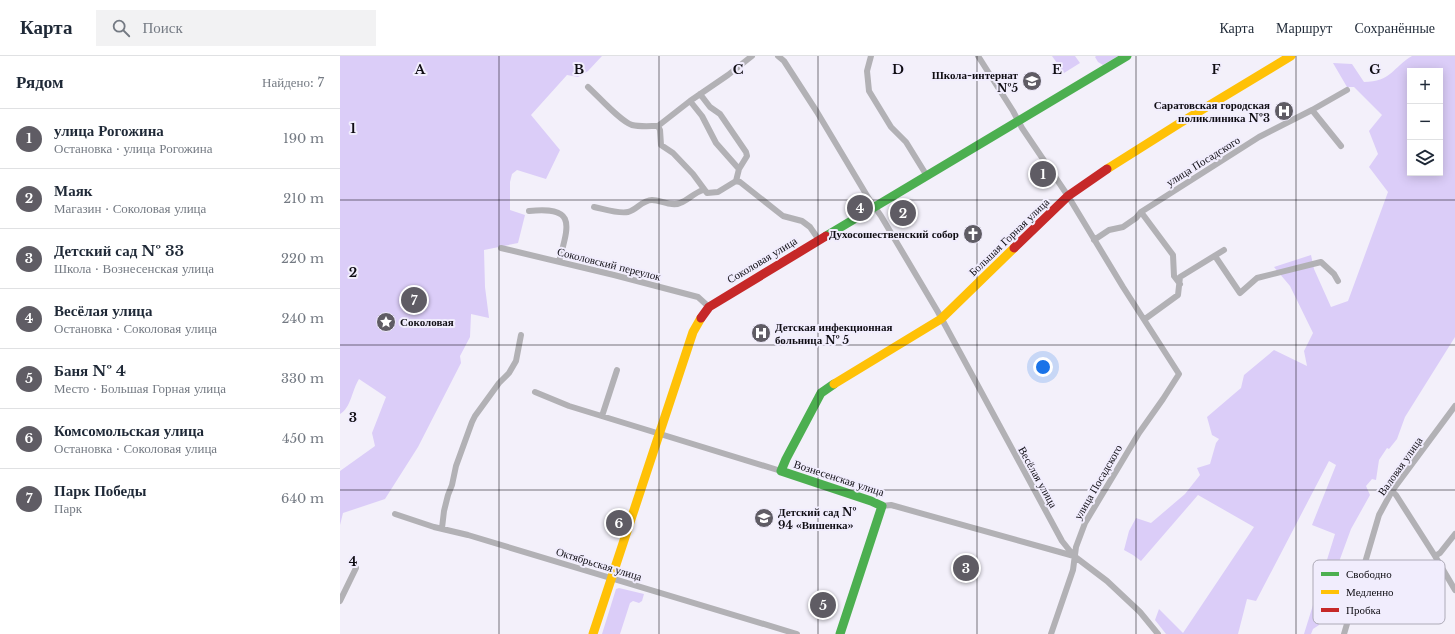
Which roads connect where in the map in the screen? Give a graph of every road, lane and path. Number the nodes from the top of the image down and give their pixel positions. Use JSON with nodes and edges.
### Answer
{"nodes":[{"id":1,"x":752,"y":56,"type":"edge"},
{"id":2,"x":778,"y":56,"type":"edge"},
{"id":3,"x":871,"y":56,"type":"edge"},
{"id":4,"x":978,"y":56,"type":"edge"},
{"id":5,"x":1127,"y":56,"type":"edge"},
{"id":6,"x":1291,"y":56,"type":"edge"},
{"id":7,"x":588,"y":87,"type":"dead end"},
{"id":8,"x":1347,"y":90,"type":"dead end"},
{"id":9,"x":700,"y":94,"type":"junction"},
{"id":10,"x":690,"y":101,"type":"junction"},
{"id":11,"x":1312,"y":110,"type":"junction"},
{"id":12,"x":1018,"y":120,"type":"junction"},
{"id":13,"x":658,"y":126,"type":"junction"},
{"id":14,"x":1341,"y":146,"type":"dead end"},
{"id":15,"x":739,"y":169,"type":"junction"},
{"id":16,"x":927,"y":176,"type":"junction"},
{"id":17,"x":736,"y":181,"type":"junction"},
{"id":18,"x":704,"y":190,"type":"junction"},
{"id":19,"x":1068,"y":196,"type":"junction"},
{"id":20,"x":594,"y":207,"type":"dead end"},
{"id":21,"x":875,"y":207,"type":"junction"},
{"id":22,"x":529,"y":211,"type":"dead end"},
{"id":23,"x":1142,"y":212,"type":"junction"},
{"id":24,"x":819,"y":240,"type":"junction"},
{"id":25,"x":1094,"y":240,"type":"junction"},
{"id":26,"x":501,"y":248,"type":"dead end"},
{"id":27,"x":1224,"y":250,"type":"dead end"},
{"id":28,"x":1215,"y":256,"type":"junction"},
{"id":29,"x":559,"y":262,"type":"junction"},
{"id":30,"x":1338,"y":281,"type":"dead end"},
{"id":31,"x":1180,"y":284,"type":"junction"},
{"id":32,"x":709,"y":307,"type":"junction"},
{"id":33,"x":941,"y":319,"type":"junction"},
{"id":34,"x":1145,"y":319,"type":"junction"},
{"id":35,"x":521,"y":335,"type":"dead end"},
{"id":36,"x":617,"y":370,"type":"dead end"},
{"id":37,"x":535,"y":392,"type":"dead end"},
{"id":38,"x":1455,"y":406,"type":"edge"},
{"id":39,"x":602,"y":416,"type":"junction"},
{"id":40,"x":659,"y":434,"type":"junction"},
{"id":41,"x":781,"y":471,"type":"junction"},
{"id":42,"x":1392,"y":492,"type":"junction"},
{"id":43,"x":882,"y":506,"type":"junction"},
{"id":44,"x":395,"y":514,"type":"dead end"},
{"id":45,"x":442,"y":528,"type":"junction"},
{"id":46,"x":1455,"y":534,"type":"edge"},
{"id":47,"x":1074,"y":556,"type":"junction"},
{"id":48,"x":1435,"y":556,"type":"junction"},
{"id":49,"x":1366,"y":560,"type":"edge"},
{"id":50,"x":1437,"y":560,"type":"edge"},
{"id":51,"x":356,"y":568,"type":"dead end"},
{"id":52,"x":1445,"y":573,"type":"edge"},
{"id":53,"x":611,"y":578,"type":"junction"},
{"id":54,"x":1455,"y":590,"type":"edge"},
{"id":55,"x":340,"y":601,"type":"edge"},
{"id":56,"x":1347,"y":624,"type":"edge"},
{"id":57,"x":593,"y":634,"type":"edge"},
{"id":58,"x":797,"y":634,"type":"edge"},
{"id":59,"x":840,"y":634,"type":"edge"},
{"id":60,"x":1051,"y":634,"type":"edge"},
{"id":61,"x":1158,"y":634,"type":"edge"},
{"id":62,"x":1344,"y":634,"type":"edge"}],
"edges":[{"from":1,"to":9,"type":"street"},
{"from":2,"to":21,"type":"street","name":"Весёлая улица"},
{"from":3,"to":16,"type":"street"},
{"from":4,"to":12,"type":"street"},
{"from":5,"to":12,"type":"main road","name":"Соколовая улица"},
{"from":6,"to":19,"type":"main road","name":"Большая Горная улица"},
{"from":7,"to":13,"type":"street"},
{"from":8,"to":11,"type":"street","name":"улица Посадского"},
{"from":9,"to":10,"type":"street"},
{"from":9,"to":15,"type":"street"},
{"from":10,"to":13,"type":"street"},
{"from":10,"to":15,"type":"street"},
{"from":11,"to":14,"type":"street"},
{"from":11,"to":23,"type":"street","name":"улица Посадского"},
{"from":12,"to":16,"type":"main road","name":"Соколовая улица"},
{"from":12,"to":19,"type":"street"},
{"from":13,"to":18,"type":"street"},
{"from":15,"to":17,"type":"street"},
{"from":16,"to":21,"type":"main road","name":"Соколовая улица"},
{"from":17,"to":18,"type":"street"},
{"from":17,"to":24,"type":"street"},
{"from":18,"to":20,"type":"street"},
{"from":19,"to":25,"type":"street"},
{"from":19,"to":33,"type":"main road","name":"Большая Горная улица"},
{"from":21,"to":24,"type":"main road","name":"Соколовая улица"},
{"from":21,"to":33,"type":"street","name":"Весёлая улица"},
{"from":22,"to":29,"type":"street"},
{"from":23,"to":25,"type":"street","name":"улица Посадского"},
{"from":23,"to":31,"type":"street"},
{"from":24,"to":32,"type":"main road","name":"Соколовая улица"},
{"from":25,"to":34,"type":"street"},
{"from":26,"to":29,"type":"street","name":"Соколовский переулок"},
{"from":27,"to":28,"type":"street"},
{"from":28,"to":30,"type":"street"},
{"from":28,"to":31,"type":"street"},
{"from":29,"to":32,"type":"street","name":"Соколовский переулок"},
{"from":31,"to":34,"type":"street"},
{"from":32,"to":40,"type":"main road","name":"Соколовая улица"},
{"from":33,"to":41,"type":"main road","name":"Большая Горная улица"},
{"from":33,"to":47,"type":"street","name":"Весёлая улица"},
{"from":34,"to":47,"type":"street","name":"улица Посадского"},
{"from":35,"to":45,"type":"street"},
{"from":36,"to":39,"type":"street"},
{"from":37,"to":39,"type":"street","name":"Вознесенская улица"},
{"from":38,"to":42,"type":"street","name":"Валовая улица"},
{"from":39,"to":40,"type":"street","name":"Вознесенская улица"},
{"from":40,"to":41,"type":"street","name":"Вознесенская улица"},
{"from":40,"to":53,"type":"main road","name":"Соколовая улица"},
{"from":41,"to":43,"type":"main road","name":"Вознесенская улица"},
{"from":42,"to":48,"type":"street"},
{"from":42,"to":49,"type":"street","name":"Валовая улица"},
{"from":43,"to":47,"type":"street","name":"Вознесенская улица"},
{"from":43,"to":59,"type":"main road"},
{"from":44,"to":45,"type":"street","name":"Октябрьская улица"},
{"from":45,"to":53,"type":"street","name":"Октябрьская улица"},
{"from":46,"to":48,"type":"street"},
{"from":47,"to":60,"type":"street","name":"улица Посадского"},
{"from":47,"to":61,"type":"street","name":"Вознесенская улица"},
{"from":48,"to":50,"type":"street"},
{"from":51,"to":55,"type":"street"},
{"from":52,"to":54,"type":"street"},
{"from":53,"to":57,"type":"main road","name":"Соколовая улица"},
{"from":53,"to":58,"type":"street","name":"Октябрьская улица"},
{"from":56,"to":62,"type":"street","name":"Валовая улица"}]}
